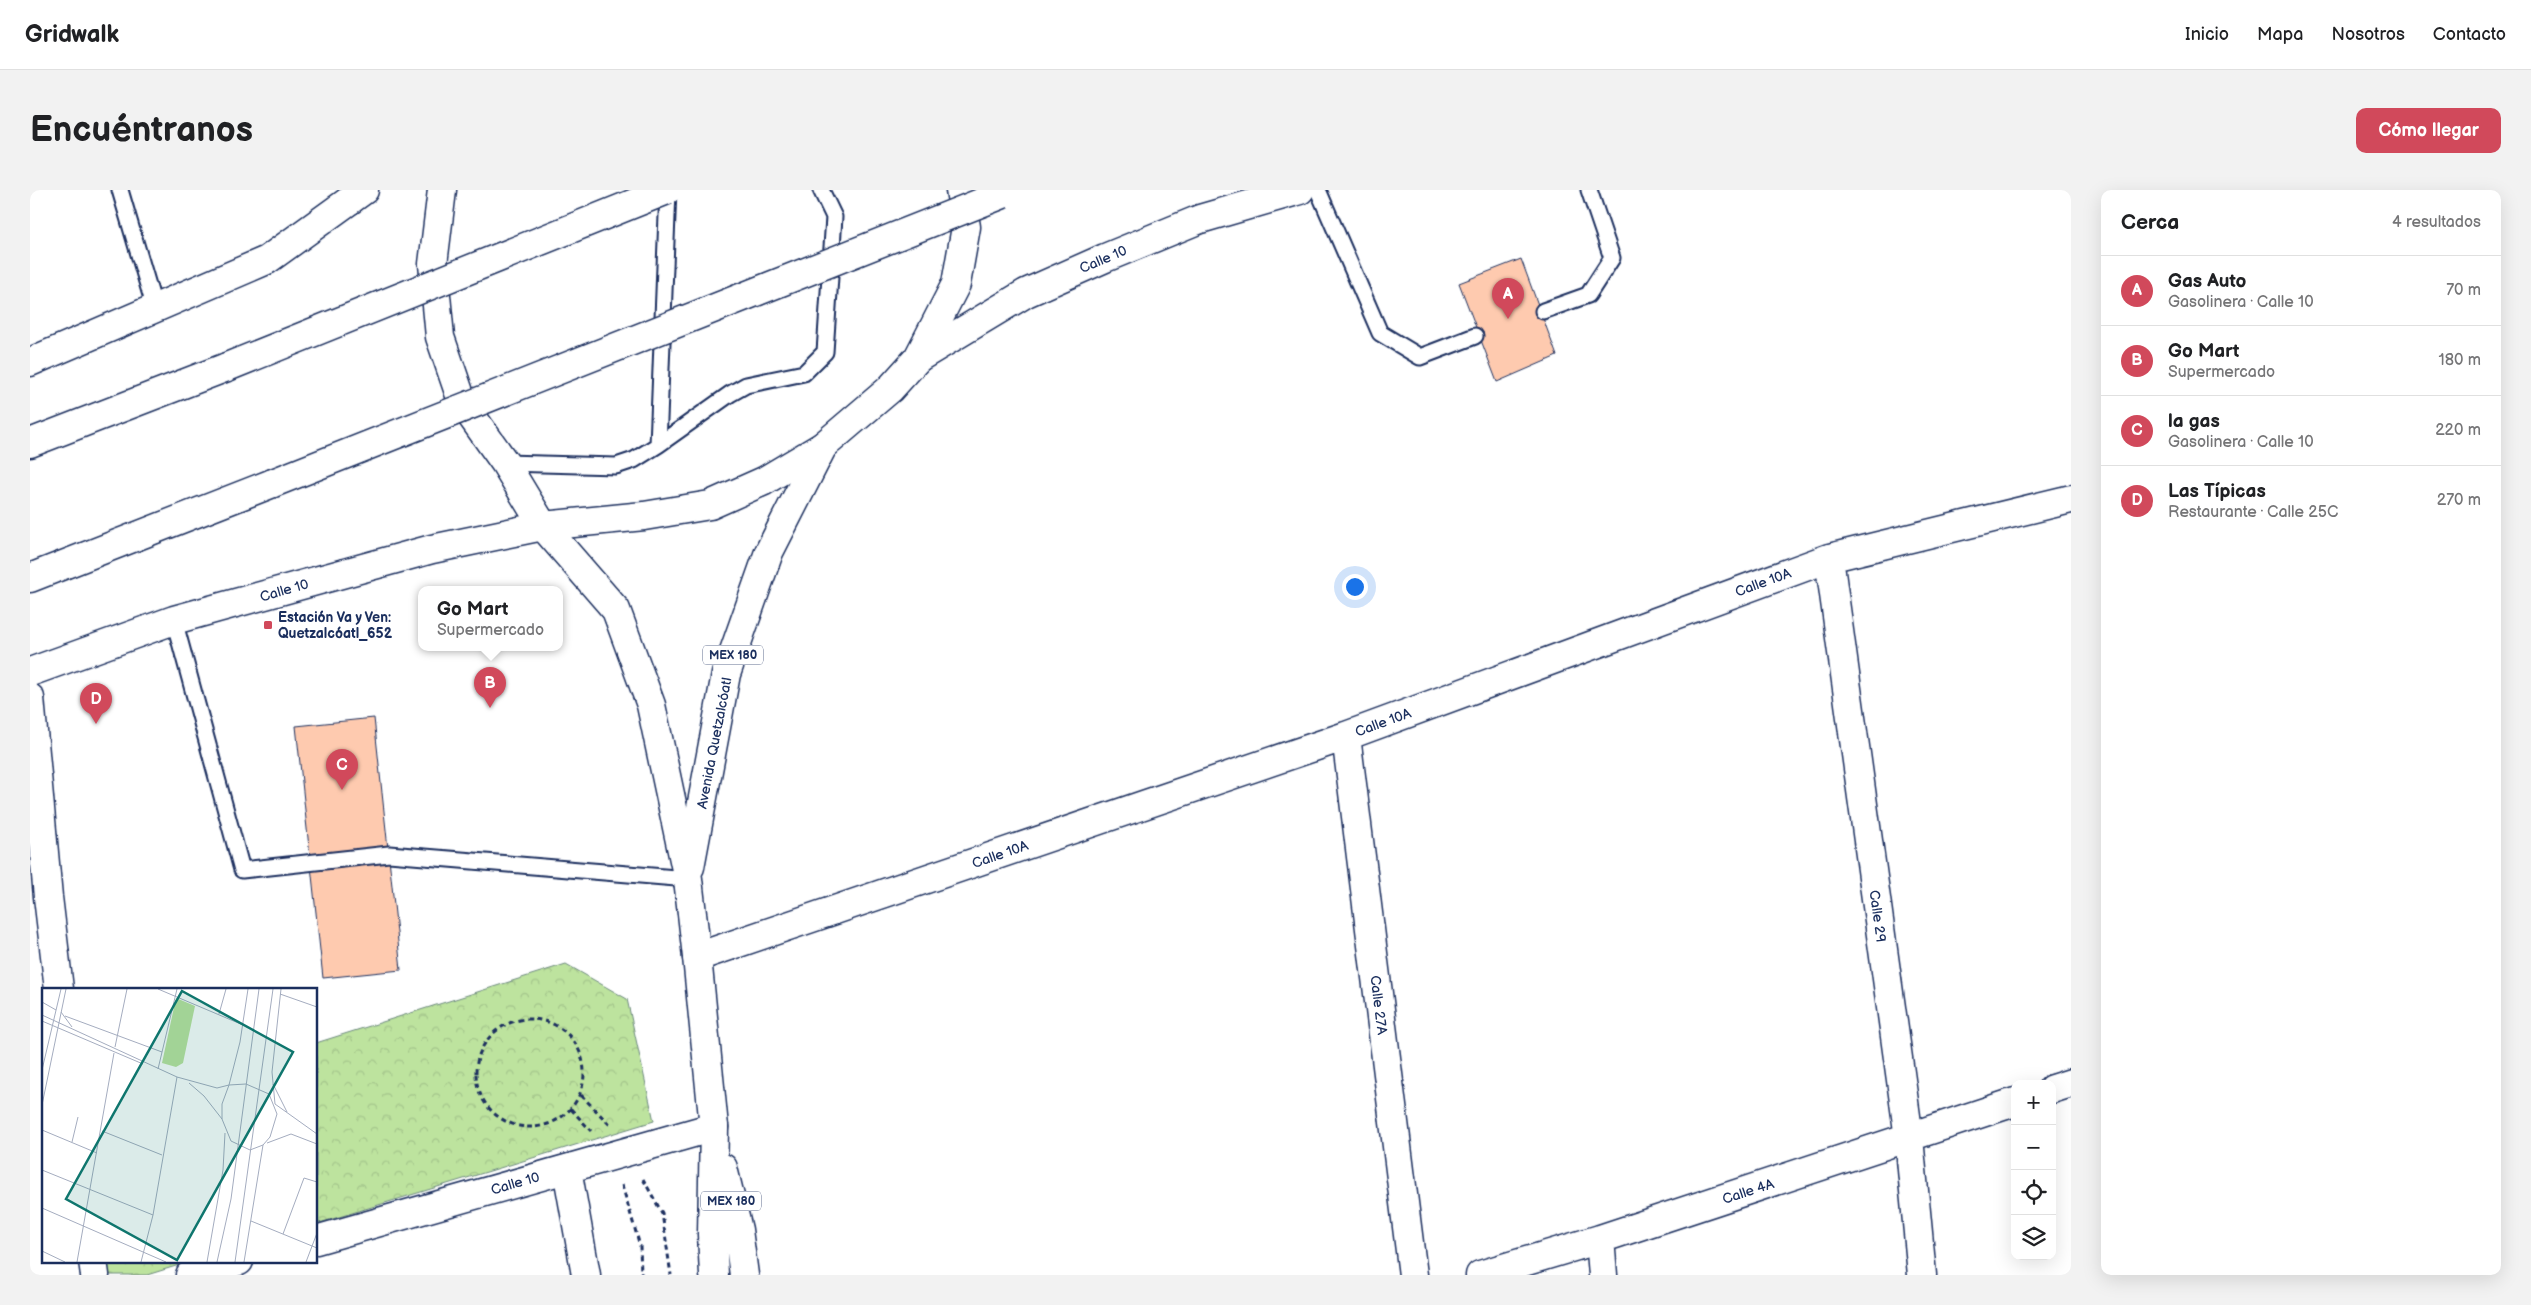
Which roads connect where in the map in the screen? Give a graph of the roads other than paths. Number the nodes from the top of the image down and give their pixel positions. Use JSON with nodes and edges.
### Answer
{"nodes":[{"id":1,"x":120,"y":190,"type":"edge"},
{"id":2,"x":442,"y":190,"type":"edge"},
{"id":3,"x":667,"y":190,"type":"edge"},
{"id":4,"x":822,"y":190,"type":"edge"},
{"id":5,"x":960,"y":190,"type":"edge"},
{"id":6,"x":1300,"y":190,"type":"edge"},
{"id":7,"x":1318,"y":190,"type":"edge"},
{"id":8,"x":1589,"y":190,"type":"edge"},
{"id":9,"x":1008,"y":192,"type":"edge"},
{"id":10,"x":357,"y":193,"type":"edge"},
{"id":11,"x":156,"y":309,"type":"junction"},
{"id":12,"x":1543,"y":311,"type":"dead end"},
{"id":13,"x":1475,"y":336,"type":"dead end"},
{"id":14,"x":918,"y":358,"type":"junction"},
{"id":15,"x":30,"y":362,"type":"edge"},
{"id":16,"x":30,"y":443,"type":"edge"},
{"id":17,"x":658,"y":445,"type":"junction"},
{"id":18,"x":823,"y":446,"type":"junction"},
{"id":19,"x":506,"y":462,"type":"junction"},
{"id":20,"x":2071,"y":499,"type":"edge"},
{"id":21,"x":544,"y":526,"type":"junction"},
{"id":22,"x":1829,"y":558,"type":"junction"},
{"id":23,"x":30,"y":578,"type":"edge"},
{"id":24,"x":174,"y":620,"type":"junction"},
{"id":25,"x":30,"y":672,"type":"edge"},
{"id":26,"x":30,"y":698,"type":"edge"},
{"id":27,"x":1346,"y":736,"type":"junction"},
{"id":28,"x":688,"y":879,"type":"junction"},
{"id":29,"x":39,"y":900,"type":"edge"},
{"id":30,"x":697,"y":957,"type":"junction"},
{"id":31,"x":59,"y":988,"type":"edge"},
{"id":32,"x":2071,"y":1083,"type":"edge"},
{"id":33,"x":2056,"y":1088,"type":"edge"},
{"id":34,"x":2011,"y":1103,"type":"edge"},
{"id":35,"x":714,"y":1127,"type":"junction"},
{"id":36,"x":1909,"y":1138,"type":"junction"},
{"id":37,"x":567,"y":1169,"type":"junction"},
{"id":38,"x":318,"y":1239,"type":"edge"},
{"id":39,"x":1600,"y":1239,"type":"junction"},
{"id":40,"x":93,"y":1262,"type":"edge"},
{"id":41,"x":236,"y":1262,"type":"edge"},
{"id":42,"x":95,"y":1275,"type":"edge"},
{"id":43,"x":190,"y":1275,"type":"edge"},
{"id":44,"x":586,"y":1275,"type":"edge"},
{"id":45,"x":714,"y":1275,"type":"edge"},
{"id":46,"x":744,"y":1275,"type":"edge"},
{"id":47,"x":1413,"y":1275,"type":"edge"},
{"id":48,"x":1480,"y":1275,"type":"edge"},
{"id":49,"x":1603,"y":1275,"type":"edge"},
{"id":50,"x":1922,"y":1275,"type":"edge"}],
"edges":[{"from":1,"to":11,"type":"lane"},
{"from":2,"to":19,"type":"main road","name":"Avenida Quetzalcóatl"},
{"from":3,"to":16,"type":"main road","bridge":true},
{"from":3,"to":17,"type":"lane"},
{"from":4,"to":17,"type":"lane"},
{"from":5,"to":14,"type":"main road"},
{"from":6,"to":14,"type":"main road","name":"Calle 10"},
{"from":7,"to":13,"type":"lane"},
{"from":8,"to":12,"type":"lane"},
{"from":9,"to":23,"type":"main road","bridge":true},
{"from":10,"to":11,"type":"main road"},
{"from":11,"to":15,"type":"main road"},
{"from":14,"to":18,"type":"main road"},
{"from":17,"to":19,"type":"lane"},
{"from":18,"to":21,"type":"main road","name":"Calle 10"},
{"from":18,"to":28,"type":"main road","name":"Avenida Quetzalcóatl","number":"MEX 180"},
{"from":19,"to":21,"type":"main road","name":"Avenida Quetzalcóatl"},
{"from":20,"to":22,"type":"main road","name":"Calle 10A"},
{"from":21,"to":24,"type":"main road","name":"Calle 10"},
{"from":21,"to":28,"type":"main road","name":"Avenida Quetzalcóatl","number":"MEX 180"},
{"from":22,"to":27,"type":"main road","name":"Calle 10A"},
{"from":22,"to":36,"type":"main road","name":"Calle 29"},
{"from":24,"to":25,"type":"main road","name":"Calle 10"},
{"from":24,"to":28,"type":"lane"},
{"from":26,"to":29,"type":"main road"},
{"from":27,"to":30,"type":"main road","name":"Calle 10A"},
{"from":27,"to":47,"type":"main road","name":"Calle 27A"},
{"from":28,"to":30,"type":"main road","name":"Avenida Quetzalcóatl","number":"MEX 180"},
{"from":29,"to":31,"type":"main road"},
{"from":30,"to":35,"type":"main road","name":"Avenida Quetzalcóatl","number":"MEX 180"},
{"from":32,"to":33,"type":"main road"},
{"from":34,"to":36,"type":"main road","name":"Calle 4A"},
{"from":35,"to":37,"type":"main road","name":"Calle 10"},
{"from":35,"to":45,"type":"main road","name":"Avenida Quetzalcóatl","number":"MEX 180"},
{"from":35,"to":46,"type":"main road","name":"Avenida Quetzalcóatl","number":"MEX 180"},
{"from":36,"to":39,"type":"main road","name":"Calle 4A"},
{"from":36,"to":50,"type":"main road","name":"Calle 29"},
{"from":37,"to":38,"type":"main road","name":"Calle 10"},
{"from":37,"to":44,"type":"main road"},
{"from":39,"to":48,"type":"main road","name":"Calle 4A"},
{"from":39,"to":49,"type":"main road"},
{"from":40,"to":42,"type":"main road"},
{"from":41,"to":43,"type":"main road"}]}
